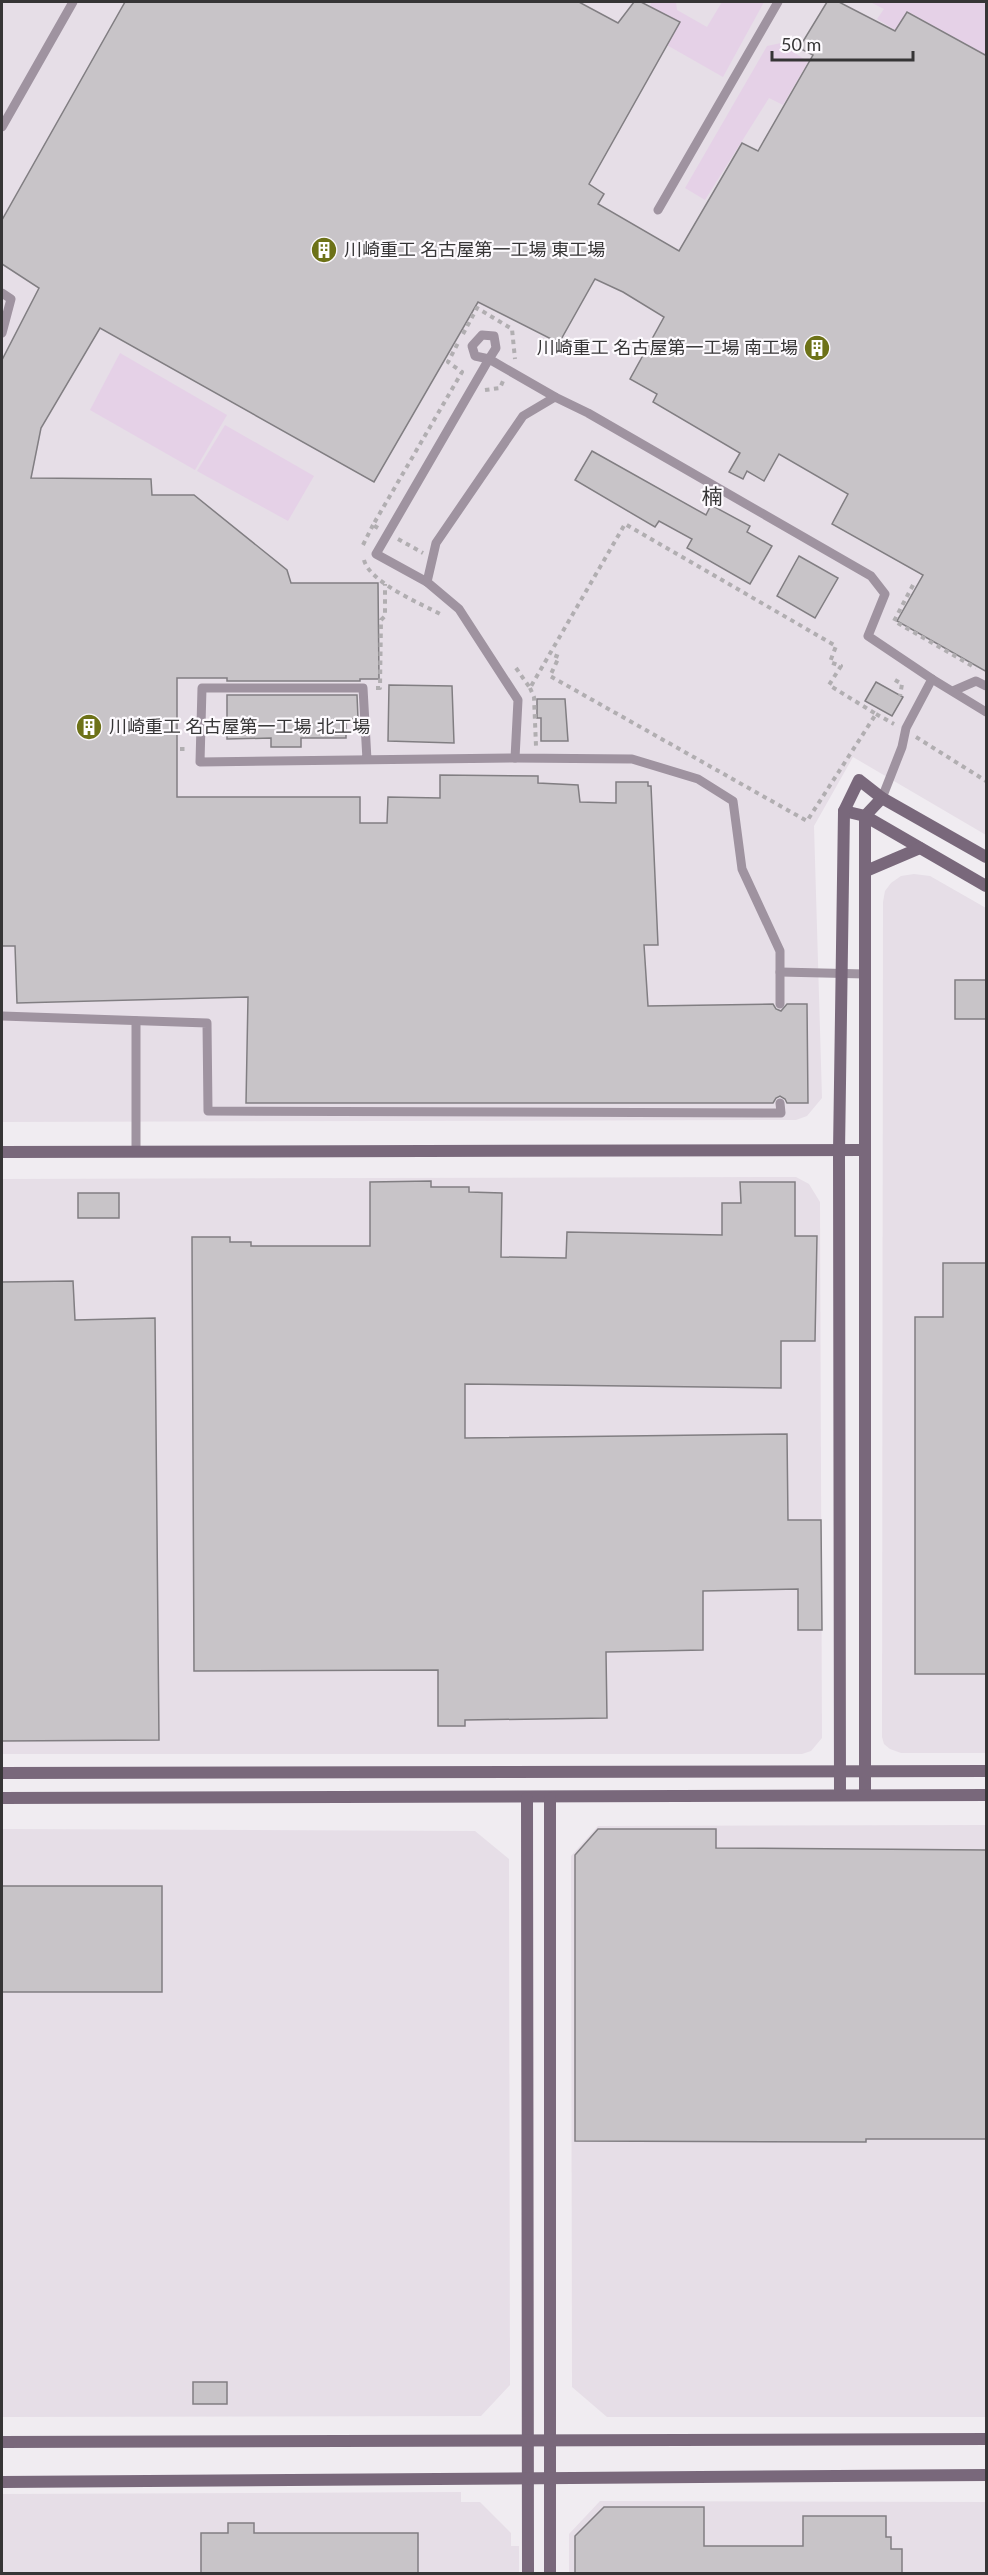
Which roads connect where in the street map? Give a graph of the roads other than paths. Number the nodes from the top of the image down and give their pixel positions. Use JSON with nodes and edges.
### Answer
{"nodes":[{"id":1,"x":73,"y":2,"type":"edge"},
{"id":2,"x":778,"y":2,"type":"edge"},
{"id":3,"x":2,"y":127,"type":"edge"},
{"id":4,"x":658,"y":210,"type":"dead end"},
{"id":5,"x":2,"y":293,"type":"edge"},
{"id":6,"x":2,"y":333,"type":"edge"},
{"id":7,"x":555,"y":397,"type":"junction"},
{"id":8,"x":427,"y":582,"type":"junction"},
{"id":9,"x":932,"y":679,"type":"junction"},
{"id":10,"x":987,"y":686,"type":"edge"},
{"id":11,"x":954,"y":691,"type":"junction"},
{"id":12,"x":987,"y":712,"type":"edge"},
{"id":13,"x":515,"y":758,"type":"junction"},
{"id":14,"x":368,"y":760,"type":"junction"},
{"id":15,"x":882,"y":798,"type":"junction"},
{"id":16,"x":844,"y":811,"type":"junction"},
{"id":17,"x":865,"y":816,"type":"junction"},
{"id":18,"x":920,"y":848,"type":"junction"},
{"id":19,"x":987,"y":857,"type":"edge"},
{"id":20,"x":866,"y":871,"type":"junction"},
{"id":21,"x":987,"y":886,"type":"edge"},
{"id":22,"x":780,"y":972,"type":"junction"},
{"id":23,"x":842,"y":974,"type":"junction"},
{"id":24,"x":865,"y":974,"type":"junction"},
{"id":25,"x":780,"y":1004,"type":"dead end"},
{"id":26,"x":2,"y":1016,"type":"edge"},
{"id":27,"x":136,"y":1021,"type":"junction"},
{"id":28,"x":780,"y":1103,"type":"dead end"},
{"id":29,"x":864,"y":1150,"type":"junction"},
{"id":30,"x":839,"y":1151,"type":"junction"},
{"id":31,"x":2,"y":1152,"type":"edge"},
{"id":32,"x":136,"y":1152,"type":"junction"},
{"id":33,"x":987,"y":1770,"type":"edge"},
{"id":34,"x":840,"y":1771,"type":"junction"},
{"id":35,"x":865,"y":1771,"type":"junction"},
{"id":36,"x":2,"y":1773,"type":"edge"},
{"id":37,"x":840,"y":1794,"type":"junction"},
{"id":38,"x":865,"y":1795,"type":"junction"},
{"id":39,"x":987,"y":1795,"type":"edge"},
{"id":40,"x":2,"y":1798,"type":"edge"},
{"id":41,"x":527,"y":1798,"type":"junction"},
{"id":42,"x":550,"y":1798,"type":"junction"},
{"id":43,"x":987,"y":2439,"type":"edge"},
{"id":44,"x":528,"y":2441,"type":"junction"},
{"id":45,"x":551,"y":2441,"type":"junction"},
{"id":46,"x":2,"y":2442,"type":"edge"},
{"id":47,"x":987,"y":2475,"type":"edge"},
{"id":48,"x":527,"y":2477,"type":"junction"},
{"id":49,"x":550,"y":2477,"type":"junction"},
{"id":50,"x":2,"y":2482,"type":"edge"},
{"id":51,"x":528,"y":2574,"type":"edge"},
{"id":52,"x":550,"y":2574,"type":"edge"}],
"edges":[{"from":1,"to":3,"type":"lane"},
{"from":2,"to":4,"type":"lane"},
{"from":5,"to":6,"type":"lane"},
{"from":7,"to":8,"type":"lane"},
{"from":7,"to":8,"type":"lane"},
{"from":7,"to":9,"type":"lane"},
{"from":8,"to":13,"type":"lane"},
{"from":9,"to":11,"type":"lane"},
{"from":9,"to":15,"type":"lane"},
{"from":10,"to":11,"type":"lane"},
{"from":11,"to":12,"type":"lane"},
{"from":13,"to":14,"type":"lane"},
{"from":13,"to":22,"type":"lane"},
{"from":14,"to":14,"type":"lane"},
{"from":15,"to":16,"type":"street"},
{"from":15,"to":17,"type":"street"},
{"from":15,"to":19,"type":"street"},
{"from":16,"to":17,"type":"street"},
{"from":16,"to":23,"type":"street"},
{"from":17,"to":18,"type":"street"},
{"from":17,"to":20,"type":"street"},
{"from":18,"to":20,"type":"street"},
{"from":18,"to":21,"type":"street"},
{"from":20,"to":24,"type":"street"},
{"from":22,"to":23,"type":"lane"},
{"from":22,"to":25,"type":"lane"},
{"from":23,"to":24,"type":"lane"},
{"from":23,"to":30,"type":"street"},
{"from":24,"to":29,"type":"street"},
{"from":26,"to":27,"type":"lane"},
{"from":27,"to":28,"type":"lane"},
{"from":27,"to":32,"type":"lane"},
{"from":29,"to":30,"type":"street"},
{"from":29,"to":35,"type":"street"},
{"from":30,"to":32,"type":"street"},
{"from":30,"to":34,"type":"street"},
{"from":31,"to":32,"type":"street"},
{"from":33,"to":35,"type":"street"},
{"from":34,"to":35,"type":"street"},
{"from":34,"to":36,"type":"street"},
{"from":34,"to":37,"type":"street"},
{"from":35,"to":38,"type":"street"},
{"from":37,"to":38,"type":"street"},
{"from":37,"to":42,"type":"street"},
{"from":38,"to":39,"type":"street"},
{"from":40,"to":41,"type":"street"},
{"from":41,"to":42,"type":"street"},
{"from":41,"to":44,"type":"street"},
{"from":42,"to":45,"type":"street"},
{"from":43,"to":45,"type":"street"},
{"from":44,"to":45,"type":"street"},
{"from":44,"to":46,"type":"street"},
{"from":44,"to":48,"type":"street"},
{"from":45,"to":49,"type":"street"},
{"from":47,"to":49,"type":"street"},
{"from":48,"to":49,"type":"street"},
{"from":48,"to":50,"type":"street"},
{"from":48,"to":51,"type":"street"},
{"from":49,"to":52,"type":"street"}]}
